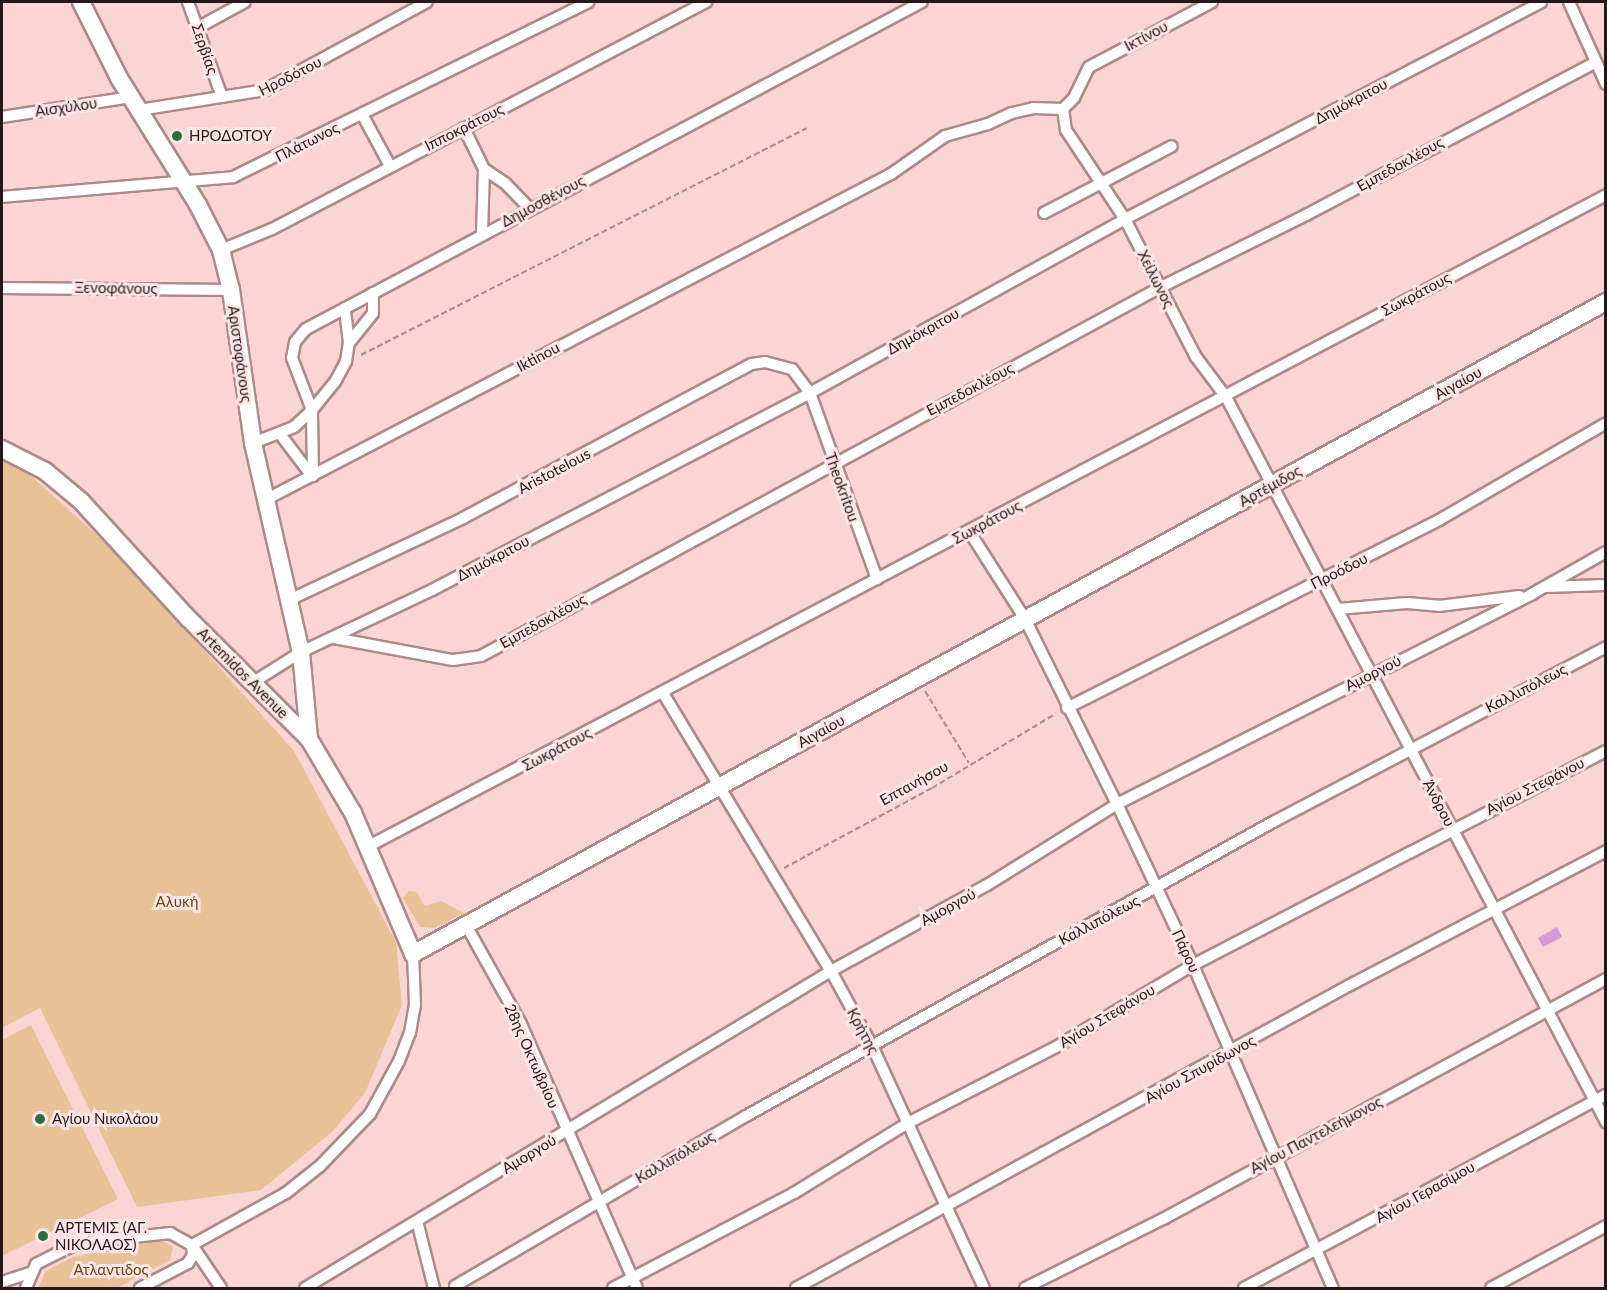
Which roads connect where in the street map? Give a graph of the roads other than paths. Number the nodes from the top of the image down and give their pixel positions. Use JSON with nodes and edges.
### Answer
{"nodes":[{"id":1,"x":81,"y":2,"type":"edge"},
{"id":2,"x":188,"y":2,"type":"edge"},
{"id":3,"x":245,"y":2,"type":"edge"},
{"id":4,"x":427,"y":2,"type":"edge"},
{"id":5,"x":588,"y":2,"type":"edge"},
{"id":6,"x":678,"y":2,"type":"edge"},
{"id":7,"x":706,"y":2,"type":"edge"},
{"id":8,"x":922,"y":2,"type":"edge"},
{"id":9,"x":1212,"y":2,"type":"edge"},
{"id":10,"x":1541,"y":2,"type":"edge"},
{"id":11,"x":1569,"y":2,"type":"edge"},
{"id":12,"x":684,"y":13,"type":"junction"},
{"id":13,"x":199,"y":27,"type":"junction"},
{"id":14,"x":1596,"y":62,"type":"junction"},
{"id":15,"x":1605,"y":84,"type":"edge"},
{"id":16,"x":222,"y":97,"type":"junction"},
{"id":17,"x":135,"y":104,"type":"junction"},
{"id":18,"x":1062,"y":109,"type":"junction"},
{"id":19,"x":362,"y":114,"type":"junction"},
{"id":20,"x":2,"y":117,"type":"edge"},
{"id":21,"x":464,"y":128,"type":"junction"},
{"id":22,"x":1172,"y":146,"type":"dead end"},
{"id":23,"x":390,"y":166,"type":"junction"},
{"id":24,"x":484,"y":169,"type":"junction"},
{"id":25,"x":1100,"y":183,"type":"junction"},
{"id":26,"x":185,"y":184,"type":"junction"},
{"id":27,"x":1605,"y":195,"type":"edge"},
{"id":28,"x":2,"y":197,"type":"edge"},
{"id":29,"x":529,"y":208,"type":"junction"},
{"id":30,"x":1044,"y":213,"type":"dead end"},
{"id":31,"x":1125,"y":219,"type":"junction"},
{"id":32,"x":482,"y":234,"type":"junction"},
{"id":33,"x":221,"y":250,"type":"junction"},
{"id":34,"x":1161,"y":287,"type":"junction"},
{"id":35,"x":2,"y":288,"type":"edge"},
{"id":36,"x":231,"y":290,"type":"junction"},
{"id":37,"x":373,"y":293,"type":"junction"},
{"id":38,"x":1605,"y":302,"type":"edge"},
{"id":39,"x":345,"y":308,"type":"junction"},
{"id":40,"x":349,"y":343,"type":"junction"},
{"id":41,"x":810,"y":393,"type":"junction"},
{"id":42,"x":1226,"y":397,"type":"junction"},
{"id":43,"x":312,"y":410,"type":"junction"},
{"id":44,"x":1605,"y":423,"type":"edge"},
{"id":45,"x":280,"y":434,"type":"junction"},
{"id":46,"x":253,"y":443,"type":"junction"},
{"id":47,"x":2,"y":449,"type":"edge"},
{"id":48,"x":833,"y":464,"type":"junction"},
{"id":49,"x":1310,"y":464,"type":"joint"},
{"id":50,"x":313,"y":476,"type":"junction"},
{"id":51,"x":1273,"y":484,"type":"junction"},
{"id":52,"x":265,"y":500,"type":"junction"},
{"id":53,"x":1229,"y":508,"type":"joint"},
{"id":54,"x":969,"y":531,"type":"junction"},
{"id":55,"x":1605,"y":552,"type":"edge"},
{"id":56,"x":877,"y":579,"type":"junction"},
{"id":57,"x":1323,"y":580,"type":"junction"},
{"id":58,"x":1605,"y":585,"type":"edge"},
{"id":59,"x":1544,"y":587,"type":"junction"},
{"id":60,"x":287,"y":601,"type":"junction"},
{"id":61,"x":1338,"y":609,"type":"junction"},
{"id":62,"x":1025,"y":620,"type":"junction"},
{"id":63,"x":334,"y":638,"type":"junction"},
{"id":64,"x":1605,"y":647,"type":"edge"},
{"id":65,"x":301,"y":652,"type":"junction"},
{"id":66,"x":1371,"y":673,"type":"junction"},
{"id":67,"x":252,"y":683,"type":"junction"},
{"id":68,"x":663,"y":693,"type":"junction"},
{"id":69,"x":1066,"y":708,"type":"junction"},
{"id":70,"x":309,"y":739,"type":"junction"},
{"id":71,"x":1410,"y":747,"type":"junction"},
{"id":72,"x":1605,"y":751,"type":"edge"},
{"id":73,"x":718,"y":787,"type":"junction"},
{"id":74,"x":1118,"y":804,"type":"junction"},
{"id":75,"x":1452,"y":828,"type":"junction"},
{"id":76,"x":367,"y":847,"type":"junction"},
{"id":77,"x":1605,"y":851,"type":"edge"},
{"id":78,"x":1157,"y":889,"type":"junction"},
{"id":79,"x":1494,"y":909,"type":"junction"},
{"id":80,"x":466,"y":925,"type":"junction"},
{"id":81,"x":413,"y":954,"type":"junction"},
{"id":82,"x":1193,"y":965,"type":"junction"},
{"id":83,"x":831,"y":971,"type":"junction"},
{"id":84,"x":1605,"y":979,"type":"edge"},
{"id":85,"x":1546,"y":1009,"type":"junction"},
{"id":86,"x":873,"y":1048,"type":"junction"},
{"id":87,"x":1231,"y":1053,"type":"junction"},
{"id":88,"x":1605,"y":1095,"type":"edge"},
{"id":89,"x":1594,"y":1100,"type":"junction"},
{"id":90,"x":1605,"y":1122,"type":"edge"},
{"id":91,"x":906,"y":1124,"type":"junction"},
{"id":92,"x":566,"y":1132,"type":"junction"},
{"id":93,"x":1276,"y":1156,"type":"junction"},
{"id":94,"x":599,"y":1204,"type":"junction"},
{"id":95,"x":943,"y":1207,"type":"junction"},
{"id":96,"x":417,"y":1221,"type":"junction"},
{"id":97,"x":1605,"y":1226,"type":"edge"},
{"id":98,"x":192,"y":1245,"type":"junction"},
{"id":99,"x":1317,"y":1251,"type":"junction"},
{"id":100,"x":29,"y":1273,"type":"junction"},
{"id":101,"x":633,"y":1277,"type":"junction"},
{"id":102,"x":2,"y":1282,"type":"edge"},
{"id":103,"x":453,"y":1287,"type":"edge"},
{"id":104,"x":26,"y":1288,"type":"edge"},
{"id":105,"x":140,"y":1288,"type":"edge"},
{"id":106,"x":220,"y":1288,"type":"edge"},
{"id":107,"x":305,"y":1288,"type":"edge"},
{"id":108,"x":434,"y":1288,"type":"edge"},
{"id":109,"x":613,"y":1288,"type":"edge"},
{"id":110,"x":637,"y":1288,"type":"edge"},
{"id":111,"x":796,"y":1288,"type":"edge"},
{"id":112,"x":984,"y":1288,"type":"edge"},
{"id":113,"x":1025,"y":1288,"type":"edge"},
{"id":114,"x":1244,"y":1288,"type":"edge"},
{"id":115,"x":1333,"y":1288,"type":"edge"},
{"id":116,"x":1491,"y":1288,"type":"edge"}],
"edges":[{"from":1,"to":17,"type":"main road","name":"Αριστοφάνους"},
{"from":2,"to":13,"type":"street","name":"Σερβίας"},
{"from":3,"to":13,"type":"street"},
{"from":4,"to":16,"type":"street","name":"Ηροδότου"},
{"from":5,"to":19,"type":"street","name":"Πλάτωνος"},
{"from":6,"to":12,"type":"street"},
{"from":7,"to":12,"type":"street","name":"Ιπποκράτους"},
{"from":8,"to":29,"type":"street","name":"Δημοσθένους"},
{"from":9,"to":18,"type":"street","name":"Ικτίνου"},
{"from":10,"to":31,"type":"street","name":"Δημόκριτου"},
{"from":11,"to":14,"type":"street"},
{"from":12,"to":21,"type":"street","name":"Ιπποκράτους"},
{"from":13,"to":16,"type":"street","name":"Σερβίας"},
{"from":14,"to":15,"type":"street"},
{"from":14,"to":34,"type":"street","name":"Εμπεδοκλέους"},
{"from":16,"to":17,"type":"street","name":"Ηροδότου"},
{"from":17,"to":20,"type":"street","name":"Αισχύλου"},
{"from":17,"to":26,"type":"main road","name":"Αριστοφάνους"},
{"from":18,"to":25,"type":"street","name":"Χείλωνος"},
{"from":18,"to":50,"type":"street","name":"Iktinou"},
{"from":19,"to":23,"type":"street"},
{"from":19,"to":26,"type":"street","name":"Πλάτωνος"},
{"from":21,"to":23,"type":"street","name":"Ιπποκράτους"},
{"from":21,"to":24,"type":"street"},
{"from":22,"to":25,"type":"street"},
{"from":23,"to":33,"type":"street","name":"Ιπποκράτους"},
{"from":24,"to":29,"type":"street"},
{"from":24,"to":32,"type":"street"},
{"from":25,"to":30,"type":"street"},
{"from":25,"to":31,"type":"street","name":"Χείλωνος"},
{"from":26,"to":28,"type":"street","name":"Πλάτωνος"},
{"from":26,"to":33,"type":"main road","name":"Αριστοφάνους"},
{"from":27,"to":42,"type":"street","name":"Σωκράτους"},
{"from":29,"to":32,"type":"street","name":"Δημοσθένους"},
{"from":31,"to":34,"type":"street","name":"Χείλωνος"},
{"from":31,"to":41,"type":"street","name":"Δημόκριτου"},
{"from":32,"to":37,"type":"street","name":"Δημοσθένους"},
{"from":33,"to":36,"type":"main road","name":"Αριστοφάνους"},
{"from":34,"to":42,"type":"street","name":"Χείλωνος"},
{"from":34,"to":48,"type":"street","name":"Εμπεδοκλέους"},
{"from":35,"to":36,"type":"street","name":"Ξενοφάνους"},
{"from":36,"to":46,"type":"main road","name":"Αριστοφάνους"},
{"from":37,"to":39,"type":"street","name":"Δημοσθένους"},
{"from":37,"to":40,"type":"street"},
{"from":38,"to":49,"type":"main road","name":"Αιγαίου"},
{"from":39,"to":40,"type":"street"},
{"from":39,"to":43,"type":"street","name":"Δημοσθένους"},
{"from":40,"to":43,"type":"street"},
{"from":41,"to":48,"type":"street","name":"Theokritou"},
{"from":41,"to":60,"type":"street","name":"Aristotelous"},
{"from":41,"to":63,"type":"street","name":"Δημόκριτου"},
{"from":42,"to":51,"type":"street","name":"Χείλωνος"},
{"from":42,"to":54,"type":"street","name":"Σωκράτους"},
{"from":43,"to":45,"type":"street"},
{"from":43,"to":50,"type":"street"},
{"from":44,"to":57,"type":"street","name":"Προόδου"},
{"from":45,"to":46,"type":"street"},
{"from":45,"to":50,"type":"street"},
{"from":46,"to":52,"type":"main road","name":"Αριστοφάνους"},
{"from":47,"to":67,"type":"main road","name":"Artemidos Avenue"},
{"from":48,"to":56,"type":"street","name":"Theokritou"},
{"from":48,"to":63,"type":"street","name":"Εμπεδοκλέους"},
{"from":49,"to":51,"type":"main road","name":"Αρτέμιδος"},
{"from":50,"to":52,"type":"street","name":"Iktinou"},
{"from":51,"to":53,"type":"main road","name":"Αρτέμιδος"},
{"from":51,"to":57,"type":"street","name":"Άνδρου"},
{"from":52,"to":60,"type":"main road","name":"Αριστοφάνους"},
{"from":53,"to":62,"type":"main road","name":"Αιγαίου"},
{"from":54,"to":56,"type":"street","name":"Σωκράτους"},
{"from":54,"to":62,"type":"street","name":"Πάρου"},
{"from":55,"to":59,"type":"street","name":"Αμοργού"},
{"from":56,"to":68,"type":"street","name":"Σωκράτους"},
{"from":57,"to":61,"type":"street","name":"Άνδρου"},
{"from":57,"to":69,"type":"street","name":"Προόδου"},
{"from":58,"to":59,"type":"street"},
{"from":59,"to":61,"type":"street"},
{"from":59,"to":66,"type":"street","name":"Αμοργού"},
{"from":60,"to":65,"type":"main road","name":"Αριστοφάνους"},
{"from":61,"to":66,"type":"street","name":"Άνδρου"},
{"from":62,"to":69,"type":"street","name":"Πάρου"},
{"from":62,"to":73,"type":"main road","name":"Αιγαίου"},
{"from":63,"to":65,"type":"street","name":"Δημόκριτου"},
{"from":64,"to":71,"type":"street","name":"Καλλιπόλεως"},
{"from":65,"to":67,"type":"street","name":"Δημόκριτου"},
{"from":65,"to":70,"type":"main road","name":"Αριστοφάνους"},
{"from":66,"to":71,"type":"street","name":"Άνδρου"},
{"from":66,"to":74,"type":"street","name":"Αμοργού"},
{"from":67,"to":70,"type":"main road","name":"Artemidos Avenue"},
{"from":68,"to":73,"type":"street","name":"Κρήτης"},
{"from":68,"to":76,"type":"street","name":"Σωκράτους"},
{"from":69,"to":74,"type":"street","name":"Πάρου"},
{"from":70,"to":76,"type":"main road","name":"Artemidos Avenue"},
{"from":71,"to":75,"type":"street","name":"Άνδρου"},
{"from":71,"to":78,"type":"street","name":"Καλλιπόλεως"},
{"from":72,"to":75,"type":"street","name":"Αγίου Στεφάνου"},
{"from":73,"to":80,"type":"main road","name":"Αιγαίου"},
{"from":73,"to":83,"type":"street","name":"Κρήτης"},
{"from":74,"to":78,"type":"street","name":"Πάρου"},
{"from":74,"to":83,"type":"street","name":"Αμοργού"},
{"from":75,"to":79,"type":"street","name":"Άνδρου"},
{"from":75,"to":82,"type":"street","name":"Αγίου Στεφάνου"},
{"from":76,"to":81,"type":"main road","name":"Artemidos Avenue"},
{"from":77,"to":79,"type":"street","name":"Αγίου Σπυρίδωνος"},
{"from":78,"to":82,"type":"street","name":"Πάρου"},
{"from":78,"to":86,"type":"street","name":"Καλλιπόλεως"},
{"from":79,"to":85,"type":"street","name":"Άνδρου"},
{"from":79,"to":87,"type":"street","name":"Αγίου Σπυρίδωνος"},
{"from":80,"to":81,"type":"main road","name":"Αιγαίου"},
{"from":80,"to":92,"type":"street","name":"28ης Οκτωβρίου"},
{"from":81,"to":98,"type":"street"},
{"from":82,"to":87,"type":"street","name":"Πάρου"},
{"from":82,"to":91,"type":"street","name":"Αγίου Στεφάνου"},
{"from":83,"to":86,"type":"street","name":"Κρήτης"},
{"from":83,"to":92,"type":"street","name":"Αμοργού"},
{"from":84,"to":85,"type":"street","name":"Αγίου Παντελεήμονος"},
{"from":85,"to":89,"type":"street","name":"Άνδρου"},
{"from":85,"to":93,"type":"street","name":"Αγίου Παντελεήμονος"},
{"from":86,"to":91,"type":"street","name":"Κρήτης"},
{"from":86,"to":94,"type":"street","name":"Καλλιπόλεως"},
{"from":87,"to":93,"type":"street","name":"Πάρου"},
{"from":87,"to":95,"type":"street","name":"Αγίου Σπυρίδωνος"},
{"from":88,"to":89,"type":"street","name":"Αγίου Γερασίμου"},
{"from":89,"to":90,"type":"street","name":"Άνδρου"},
{"from":89,"to":99,"type":"street","name":"Αγίου Γερασίμου"},
{"from":91,"to":95,"type":"street","name":"Κρήτης"},
{"from":91,"to":101,"type":"street","name":"Αγίου Στεφάνου"},
{"from":92,"to":94,"type":"street","name":"28ης Οκτωβρίου"},
{"from":92,"to":96,"type":"street","name":"Αμοργού"},
{"from":93,"to":99,"type":"street","name":"Πάρου"},
{"from":93,"to":113,"type":"street","name":"Αγίου Παντελεήμονος"},
{"from":94,"to":101,"type":"street","name":"28ης Οκτωβρίου"},
{"from":94,"to":103,"type":"street","name":"Καλλιπόλεως"},
{"from":95,"to":111,"type":"street","name":"Αγίου Σπυρίδωνος"},
{"from":95,"to":112,"type":"street","name":"Κρήτης"},
{"from":96,"to":107,"type":"street","name":"Αμοργού"},
{"from":96,"to":108,"type":"street"},
{"from":97,"to":116,"type":"street"},
{"from":98,"to":100,"type":"street"},
{"from":98,"to":105,"type":"street"},
{"from":98,"to":106,"type":"street"},
{"from":99,"to":114,"type":"street","name":"Αγίου Γερασίμου"},
{"from":99,"to":115,"type":"street","name":"Πάρου"},
{"from":100,"to":102,"type":"street"},
{"from":100,"to":104,"type":"street"},
{"from":101,"to":109,"type":"street","name":"Αγίου Στεφάνου"},
{"from":101,"to":110,"type":"street","name":"28ης Οκτωβρίου"}]}
